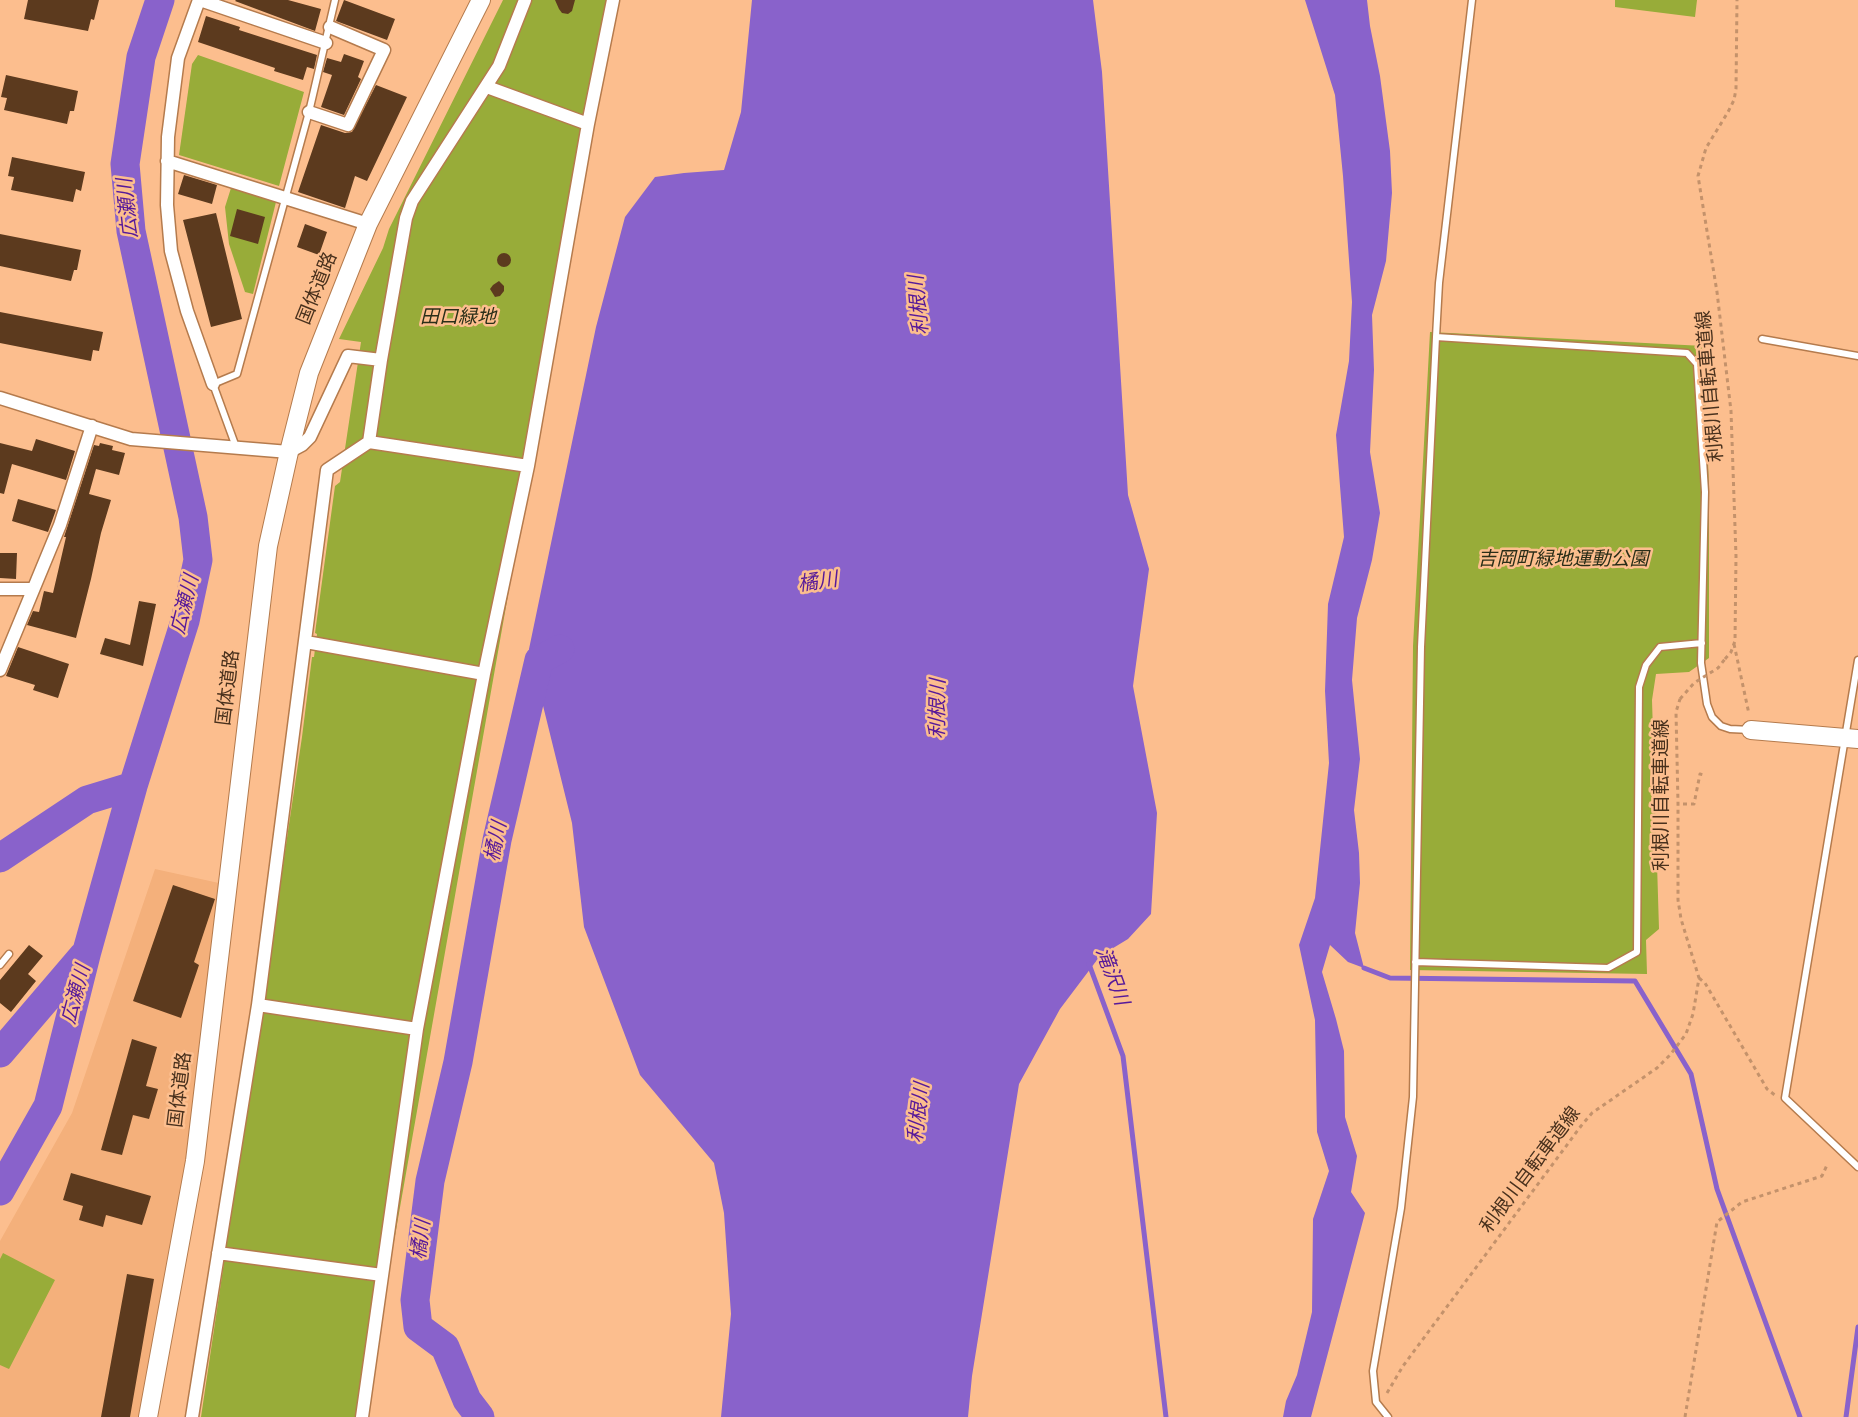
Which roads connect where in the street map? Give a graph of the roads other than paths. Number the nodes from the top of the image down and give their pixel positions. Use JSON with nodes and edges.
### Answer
{"nodes":[{"id":1,"x":200,"y":0,"type":"edge"},
{"id":2,"x":335,"y":0,"type":"edge"},
{"id":3,"x":481,"y":0,"type":"edge"},
{"id":4,"x":525,"y":0,"type":"edge"},
{"id":5,"x":614,"y":0,"type":"edge"},
{"id":6,"x":1472,"y":0,"type":"edge"},
{"id":7,"x":330,"y":27,"type":"junction"},
{"id":8,"x":326,"y":43,"type":"junction"},
{"id":9,"x":487,"y":87,"type":"junction"},
{"id":10,"x":309,"y":112,"type":"junction"},
{"id":11,"x":588,"y":124,"type":"junction"},
{"id":12,"x":167,"y":161,"type":"junction"},
{"id":13,"x":285,"y":198,"type":"junction"},
{"id":14,"x":368,"y":224,"type":"junction"},
{"id":15,"x":1436,"y":337,"type":"junction"},
{"id":16,"x":1762,"y":339,"type":"dead end"},
{"id":17,"x":1858,"y":356,"type":"edge"},
{"id":18,"x":381,"y":360,"type":"junction"},
{"id":19,"x":213,"y":384,"type":"junction"},
{"id":20,"x":0,"y":398,"type":"edge"},
{"id":21,"x":92,"y":426,"type":"junction"},
{"id":22,"x":369,"y":442,"type":"junction"},
{"id":23,"x":237,"y":448,"type":"junction"},
{"id":24,"x":289,"y":452,"type":"junction"},
{"id":25,"x":528,"y":466,"type":"junction"},
{"id":26,"x":0,"y":589,"type":"edge"},
{"id":27,"x":34,"y":589,"type":"junction"},
{"id":28,"x":306,"y":642,"type":"junction"},
{"id":29,"x":1702,"y":643,"type":"junction"},
{"id":30,"x":1858,"y":660,"type":"edge"},
{"id":31,"x":0,"y":670,"type":"edge"},
{"id":32,"x":484,"y":674,"type":"junction"},
{"id":33,"x":1750,"y":724,"type":"joint"},
{"id":34,"x":1852,"y":739,"type":"edge"},
{"id":35,"x":9,"y":954,"type":"dead end"},
{"id":36,"x":1415,"y":962,"type":"junction"},
{"id":37,"x":0,"y":965,"type":"edge"},
{"id":38,"x":258,"y":1005,"type":"junction"},
{"id":39,"x":417,"y":1029,"type":"junction"},
{"id":40,"x":1858,"y":1167,"type":"edge"},
{"id":41,"x":218,"y":1253,"type":"junction"},
{"id":42,"x":382,"y":1275,"type":"junction"},
{"id":43,"x":148,"y":1417,"type":"edge"},
{"id":44,"x":192,"y":1417,"type":"edge"},
{"id":45,"x":362,"y":1417,"type":"edge"},
{"id":46,"x":1388,"y":1417,"type":"edge"}],
"edges":[{"from":1,"to":8,"type":"street"},
{"from":1,"to":12,"type":"street"},
{"from":2,"to":7,"type":"lane"},
{"from":3,"to":14,"type":"street","name":"国体道路"},
{"from":4,"to":9,"type":"street"},
{"from":5,"to":11,"type":"street"},
{"from":6,"to":15,"type":"lane"},
{"from":7,"to":8,"type":"lane"},
{"from":7,"to":10,"type":"street"},
{"from":8,"to":10,"type":"lane"},
{"from":9,"to":11,"type":"street"},
{"from":9,"to":18,"type":"street"},
{"from":10,"to":13,"type":"lane"},
{"from":11,"to":25,"type":"street"},
{"from":12,"to":13,"type":"street"},
{"from":12,"to":19,"type":"street"},
{"from":13,"to":14,"type":"street"},
{"from":13,"to":19,"type":"lane"},
{"from":14,"to":24,"type":"street","name":"国体道路"},
{"from":15,"to":29,"type":"lane"},
{"from":15,"to":36,"type":"lane"},
{"from":16,"to":17,"type":"lane"},
{"from":18,"to":22,"type":"street"},
{"from":18,"to":24,"type":"street"},
{"from":19,"to":23,"type":"lane"},
{"from":20,"to":21,"type":"street"},
{"from":21,"to":23,"type":"street"},
{"from":21,"to":27,"type":"street"},
{"from":22,"to":25,"type":"street"},
{"from":22,"to":28,"type":"street"},
{"from":23,"to":24,"type":"street"},
{"from":24,"to":43,"type":"street","name":"国体道路"},
{"from":25,"to":32,"type":"street"},
{"from":26,"to":27,"type":"street"},
{"from":27,"to":31,"type":"street"},
{"from":28,"to":32,"type":"street"},
{"from":28,"to":38,"type":"street"},
{"from":29,"to":33,"type":"lane"},
{"from":29,"to":36,"type":"lane"},
{"from":30,"to":34,"type":"lane"},
{"from":32,"to":39,"type":"street"},
{"from":33,"to":34,"type":"street"},
{"from":34,"to":40,"type":"lane"},
{"from":35,"to":37,"type":"lane"},
{"from":36,"to":46,"type":"lane"},
{"from":38,"to":39,"type":"street"},
{"from":38,"to":41,"type":"street"},
{"from":39,"to":42,"type":"street"},
{"from":41,"to":42,"type":"street"},
{"from":41,"to":44,"type":"street"},
{"from":42,"to":45,"type":"street"}]}
